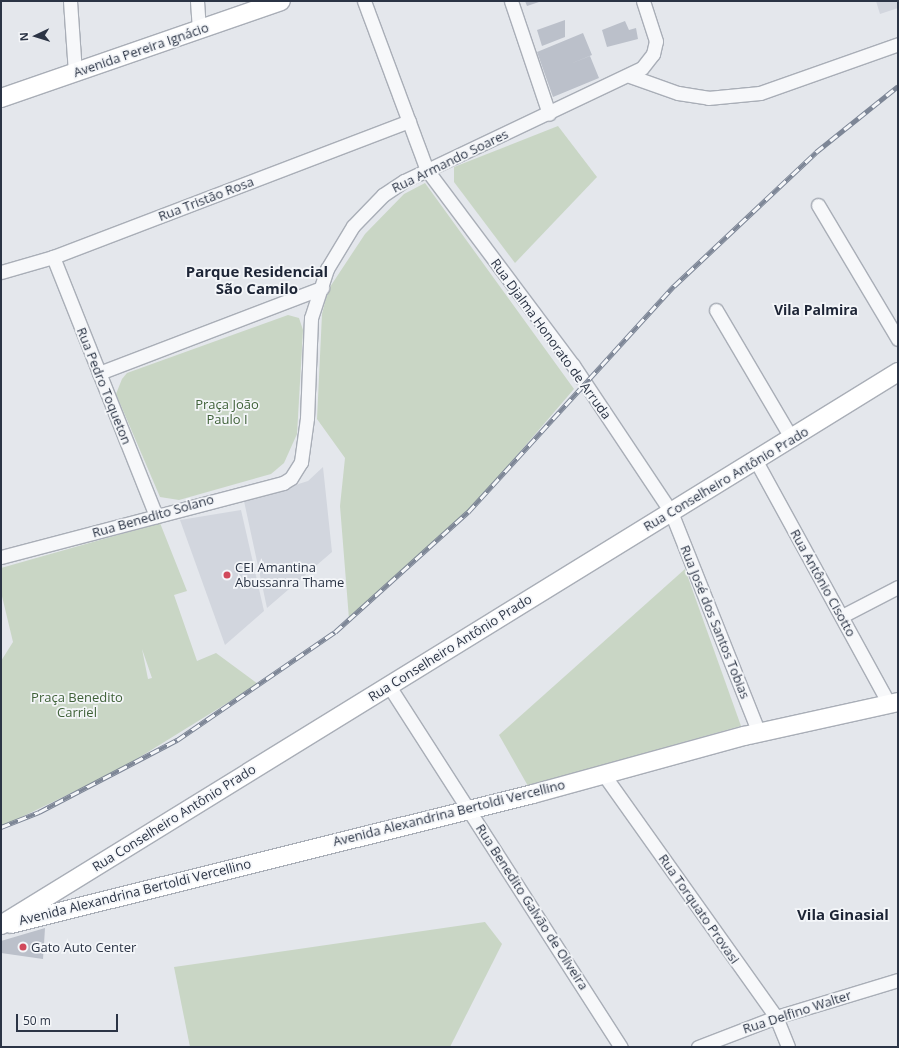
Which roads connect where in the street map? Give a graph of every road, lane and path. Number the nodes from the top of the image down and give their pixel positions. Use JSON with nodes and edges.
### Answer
{"nodes":[{"id":1,"x":70,"y":1,"type":"edge"},
{"id":2,"x":197,"y":1,"type":"edge"},
{"id":3,"x":281,"y":1,"type":"edge"},
{"id":4,"x":364,"y":1,"type":"edge"},
{"id":5,"x":511,"y":1,"type":"edge"},
{"id":6,"x":643,"y":1,"type":"edge"},
{"id":7,"x":199,"y":30,"type":"junction"},
{"id":8,"x":898,"y":44,"type":"edge"},
{"id":9,"x":75,"y":73,"type":"junction"},
{"id":10,"x":630,"y":76,"type":"junction"},
{"id":11,"x":1,"y":98,"type":"edge"},
{"id":12,"x":549,"y":114,"type":"junction"},
{"id":13,"x":409,"y":121,"type":"junction"},
{"id":14,"x":427,"y":170,"type":"junction"},
{"id":15,"x":818,"y":205,"type":"dead end"},
{"id":16,"x":53,"y":257,"type":"junction"},
{"id":17,"x":1,"y":272,"type":"edge"},
{"id":18,"x":322,"y":288,"type":"junction"},
{"id":19,"x":716,"y":310,"type":"dead end"},
{"id":20,"x":898,"y":339,"type":"edge"},
{"id":21,"x":898,"y":372,"type":"edge"},
{"id":22,"x":99,"y":373,"type":"junction"},
{"id":23,"x":792,"y":439,"type":"junction"},
{"id":24,"x":756,"y":461,"type":"junction"},
{"id":25,"x":299,"y":466,"type":"joint"},
{"id":26,"x":671,"y":512,"type":"junction"},
{"id":27,"x":156,"y":516,"type":"junction"},
{"id":28,"x":1,"y":557,"type":"edge"},
{"id":29,"x":898,"y":587,"type":"edge"},
{"id":30,"x":842,"y":616,"type":"junction"},
{"id":31,"x":389,"y":686,"type":"junction"},
{"id":32,"x":894,"y":703,"type":"edge"},
{"id":33,"x":759,"y":733,"type":"junction"},
{"id":34,"x":604,"y":775,"type":"junction"},
{"id":35,"x":470,"y":809,"type":"junction"},
{"id":36,"x":68,"y":883,"type":"junction"},
{"id":37,"x":83,"y":906,"type":"junction"},
{"id":38,"x":1,"y":926,"type":"edge"},
{"id":39,"x":898,"y":980,"type":"edge"},
{"id":40,"x":776,"y":1017,"type":"junction"},
{"id":41,"x":621,"y":1047,"type":"edge"},
{"id":42,"x":698,"y":1047,"type":"edge"},
{"id":43,"x":788,"y":1047,"type":"edge"}],
"edges":[{"from":1,"to":9,"type":"street"},
{"from":2,"to":7,"type":"street"},
{"from":3,"to":7,"type":"main road","name":"Avenida Pereira Ignácio"},
{"from":4,"to":13,"type":"street","name":"Rua Djalma Honorato de Arruda"},
{"from":5,"to":12,"type":"street"},
{"from":6,"to":10,"type":"street","name":"Rua Armando Soares"},
{"from":7,"to":9,"type":"main road","name":"Avenida Pereira Ignácio"},
{"from":8,"to":10,"type":"street"},
{"from":9,"to":11,"type":"main road","name":"Avenida Pereira Ignácio"},
{"from":10,"to":12,"type":"street","name":"Rua Armando Soares"},
{"from":12,"to":14,"type":"street","name":"Rua Armando Soares"},
{"from":13,"to":14,"type":"street","name":"Rua Djalma Honorato de Arruda"},
{"from":13,"to":16,"type":"street","name":"Rua Tristão Rosa"},
{"from":14,"to":18,"type":"street","name":"Rua Armando Soares"},
{"from":14,"to":26,"type":"street","name":"Rua Djalma Honorato de Arruda"},
{"from":15,"to":20,"type":"street"},
{"from":16,"to":17,"type":"street","name":"Rua Tristão Rosa"},
{"from":16,"to":22,"type":"street","name":"Rua Pedro Toqueton"},
{"from":18,"to":22,"type":"street"},
{"from":18,"to":25,"type":"street","name":"Rua Armando Soares"},
{"from":19,"to":23,"type":"street"},
{"from":21,"to":23,"type":"main road","name":"Rua Conselheiro Antônio Prado"},
{"from":22,"to":27,"type":"street","name":"Rua Pedro Toqueton"},
{"from":23,"to":24,"type":"main road","name":"Rua Conselheiro Antônio Prado"},
{"from":24,"to":26,"type":"main road","name":"Rua Conselheiro Antônio Prado"},
{"from":24,"to":30,"type":"street","name":"Rua Antônio Cisotto"},
{"from":25,"to":27,"type":"street","name":"Rua Benedito Solano"},
{"from":26,"to":31,"type":"main road","name":"Rua Conselheiro Antônio Prado"},
{"from":26,"to":33,"type":"street","name":"Rua José dos Santos Tobias"},
{"from":27,"to":28,"type":"street","name":"Rua Benedito Solano"},
{"from":29,"to":30,"type":"street"},
{"from":30,"to":32,"type":"street","name":"Rua Antônio Cisotto"},
{"from":31,"to":35,"type":"street","name":"Rua Benedito Galvão de Oliveira"},
{"from":31,"to":36,"type":"main road","name":"Rua Conselheiro Antônio Prado"},
{"from":32,"to":33,"type":"main road","name":"Avenida Alexandrina Bertoldi Vercellino"},
{"from":33,"to":34,"type":"main road","name":"Avenida Alexandrina Bertoldi Vercellino"},
{"from":34,"to":35,"type":"main road","name":"Avenida Alexandrina Bertoldi Vercellino"},
{"from":34,"to":40,"type":"street","name":"Rua Torquato Provasi"},
{"from":35,"to":37,"type":"main road","name":"Avenida Alexandrina Bertoldi Vercellino"},
{"from":35,"to":41,"type":"street","name":"Rua Benedito Galvão de Oliveira"},
{"from":36,"to":37,"type":"main road"},
{"from":36,"to":38,"type":"main road","name":"Rua Conselheiro Antônio Prado"},
{"from":37,"to":38,"type":"main road","name":"Avenida Alexandrina Bertoldi Vercellino"},
{"from":39,"to":40,"type":"street","name":"Rua Delfino Walter"},
{"from":40,"to":42,"type":"street","name":"Rua Delfino Walter"},
{"from":40,"to":43,"type":"street","name":"Rua Torquato Provasi"}]}
